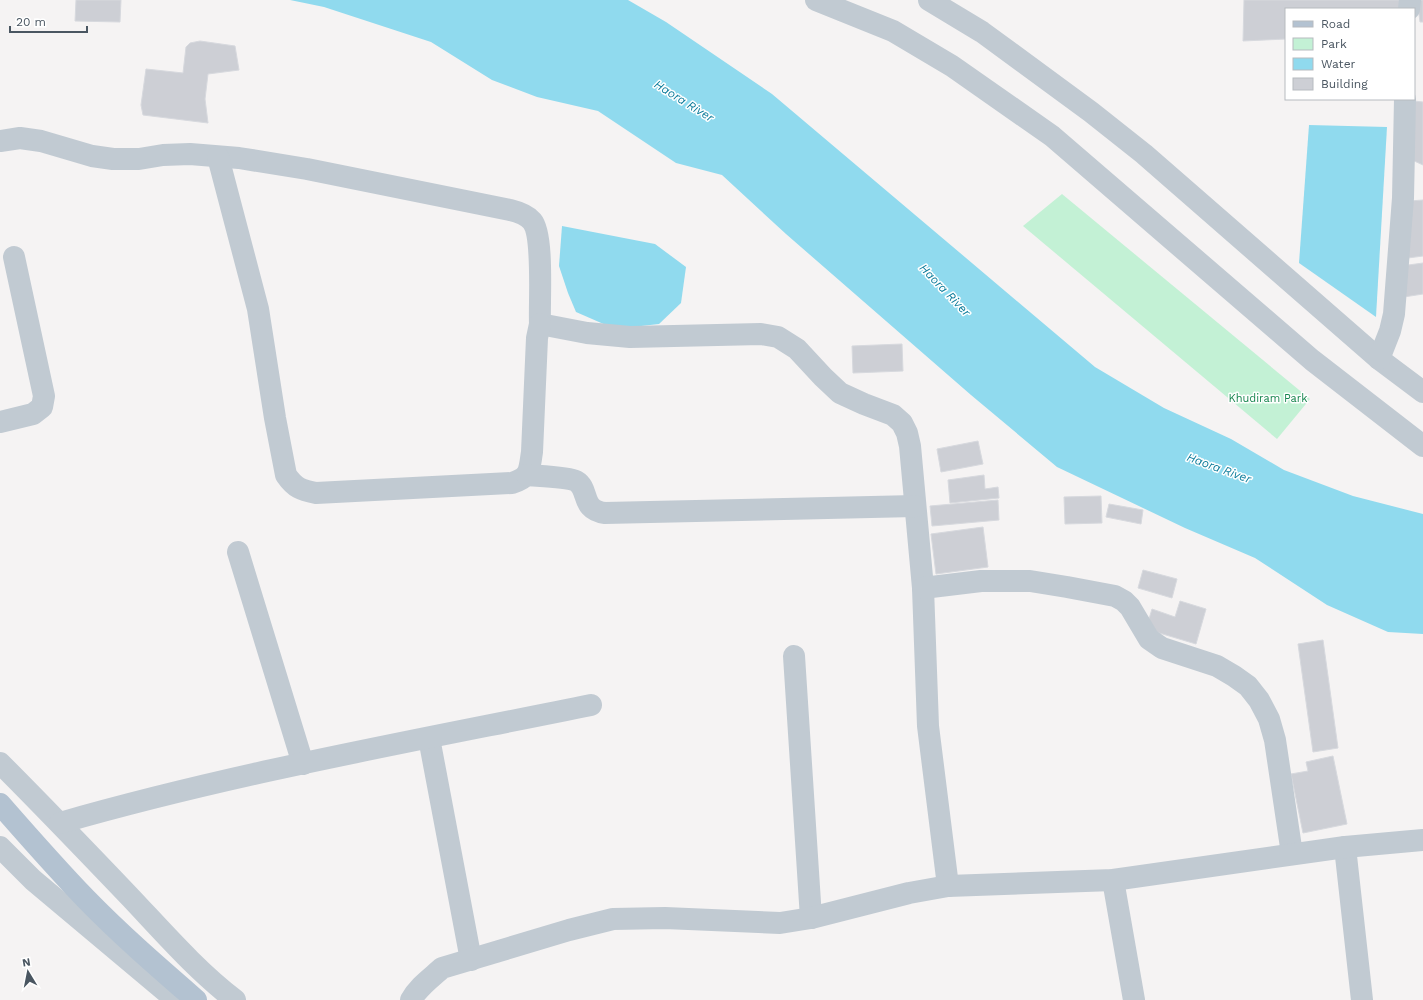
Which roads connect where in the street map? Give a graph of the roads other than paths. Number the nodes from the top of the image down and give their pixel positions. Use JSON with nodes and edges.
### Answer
{"nodes":[{"id":1,"x":816,"y":0,"type":"edge"},
{"id":2,"x":929,"y":0,"type":"edge"},
{"id":3,"x":1405,"y":100,"type":"edge"},
{"id":4,"x":0,"y":141,"type":"edge"},
{"id":5,"x":218,"y":157,"type":"junction"},
{"id":6,"x":14,"y":257,"type":"dead end"},
{"id":7,"x":540,"y":324,"type":"junction"},
{"id":8,"x":1379,"y":359,"type":"junction"},
{"id":9,"x":1423,"y":392,"type":"edge"},
{"id":10,"x":0,"y":422,"type":"edge"},
{"id":11,"x":1423,"y":446,"type":"edge"},
{"id":12,"x":527,"y":475,"type":"junction"},
{"id":13,"x":915,"y":506,"type":"junction"},
{"id":14,"x":238,"y":552,"type":"dead end"},
{"id":15,"x":923,"y":588,"type":"junction"},
{"id":16,"x":794,"y":656,"type":"dead end"},
{"id":17,"x":591,"y":705,"type":"dead end"},
{"id":18,"x":429,"y":738,"type":"junction"},
{"id":19,"x":0,"y":763,"type":"edge"},
{"id":20,"x":303,"y":764,"type":"junction"},
{"id":21,"x":0,"y":804,"type":"edge"},
{"id":22,"x":60,"y":823,"type":"junction"},
{"id":23,"x":1423,"y":840,"type":"edge"},
{"id":24,"x":0,"y":847,"type":"edge"},
{"id":25,"x":1345,"y":847,"type":"junction"},
{"id":26,"x":1292,"y":854,"type":"junction"},
{"id":27,"x":1114,"y":880,"type":"junction"},
{"id":28,"x":948,"y":886,"type":"junction"},
{"id":29,"x":811,"y":918,"type":"junction"},
{"id":30,"x":471,"y":960,"type":"junction"},
{"id":31,"x":176,"y":1000,"type":"edge"},
{"id":32,"x":196,"y":1000,"type":"edge"},
{"id":33,"x":235,"y":1000,"type":"edge"},
{"id":34,"x":411,"y":1000,"type":"edge"},
{"id":35,"x":1134,"y":1000,"type":"edge"},
{"id":36,"x":1362,"y":1000,"type":"edge"}],
"edges":[{"from":1,"to":11,"type":"street"},
{"from":2,"to":8,"type":"street"},
{"from":3,"to":8,"type":"street"},
{"from":4,"to":5,"type":"street"},
{"from":5,"to":7,"type":"street"},
{"from":5,"to":12,"type":"street"},
{"from":6,"to":10,"type":"street"},
{"from":7,"to":12,"type":"street"},
{"from":7,"to":13,"type":"street"},
{"from":8,"to":9,"type":"street"},
{"from":12,"to":13,"type":"street"},
{"from":13,"to":15,"type":"street"},
{"from":14,"to":20,"type":"street"},
{"from":15,"to":26,"type":"street"},
{"from":15,"to":28,"type":"street"},
{"from":16,"to":29,"type":"street"},
{"from":17,"to":18,"type":"street"},
{"from":18,"to":20,"type":"street"},
{"from":18,"to":30,"type":"street"},
{"from":19,"to":22,"type":"street"},
{"from":20,"to":22,"type":"street"},
{"from":21,"to":32,"type":"main road"},
{"from":22,"to":33,"type":"street"},
{"from":23,"to":25,"type":"street"},
{"from":24,"to":31,"type":"street"},
{"from":25,"to":26,"type":"street"},
{"from":25,"to":36,"type":"street"},
{"from":26,"to":27,"type":"street"},
{"from":27,"to":28,"type":"street"},
{"from":27,"to":35,"type":"street"},
{"from":28,"to":29,"type":"street"},
{"from":29,"to":30,"type":"street"},
{"from":30,"to":34,"type":"street"}]}
